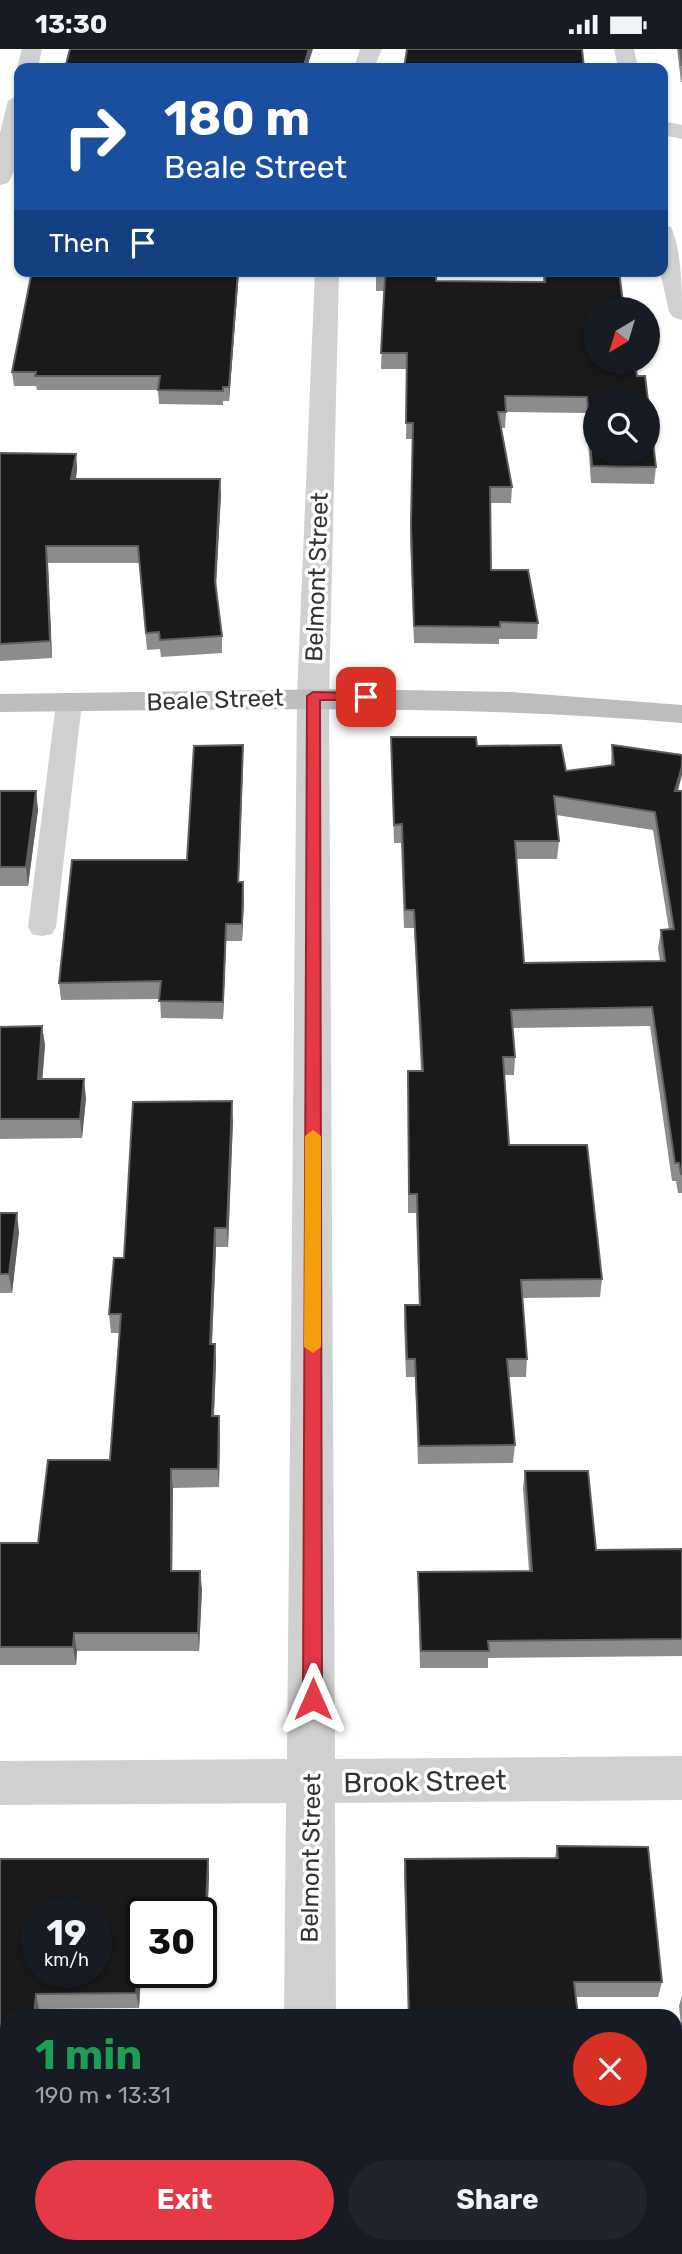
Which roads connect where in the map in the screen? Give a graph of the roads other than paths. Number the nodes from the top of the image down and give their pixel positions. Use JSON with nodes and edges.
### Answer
{"nodes":[{"id":1,"x":14,"y":126,"type":"edge"},
{"id":2,"x":6,"y":166,"type":"edge"},
{"id":3,"x":668,"y":253,"type":"edge"},
{"id":4,"x":327,"y":277,"type":"edge"},
{"id":5,"x":682,"y":312,"type":"edge"},
{"id":6,"x":313,"y":696,"type":"junction"},
{"id":7,"x":0,"y":703,"type":"edge"},
{"id":8,"x":69,"y":703,"type":"junction"},
{"id":9,"x":682,"y":714,"type":"edge"},
{"id":10,"x":42,"y":927,"type":"dead end"},
{"id":11,"x":682,"y":1778,"type":"edge"},
{"id":12,"x":0,"y":1783,"type":"edge"},
{"id":13,"x":312,"y":1783,"type":"junction"},
{"id":14,"x":310,"y":2009,"type":"edge"}],
"edges":[{"from":1,"to":2,"type":"street"},
{"from":3,"to":5,"type":"street"},
{"from":4,"to":6,"type":"street","name":"Belmont Street"},
{"from":6,"to":8,"type":"main road","name":"Beale Street"},
{"from":6,"to":9,"type":"main road","name":"Beale Street"},
{"from":6,"to":13,"type":"street","name":"Belmont Street"},
{"from":7,"to":8,"type":"main road","name":"Beale Street"},
{"from":8,"to":10,"type":"lane"},
{"from":11,"to":13,"type":"street","name":"Brook Street"},
{"from":12,"to":13,"type":"street","name":"Brook Street"},
{"from":13,"to":14,"type":"street","name":"Belmont Street"}]}
